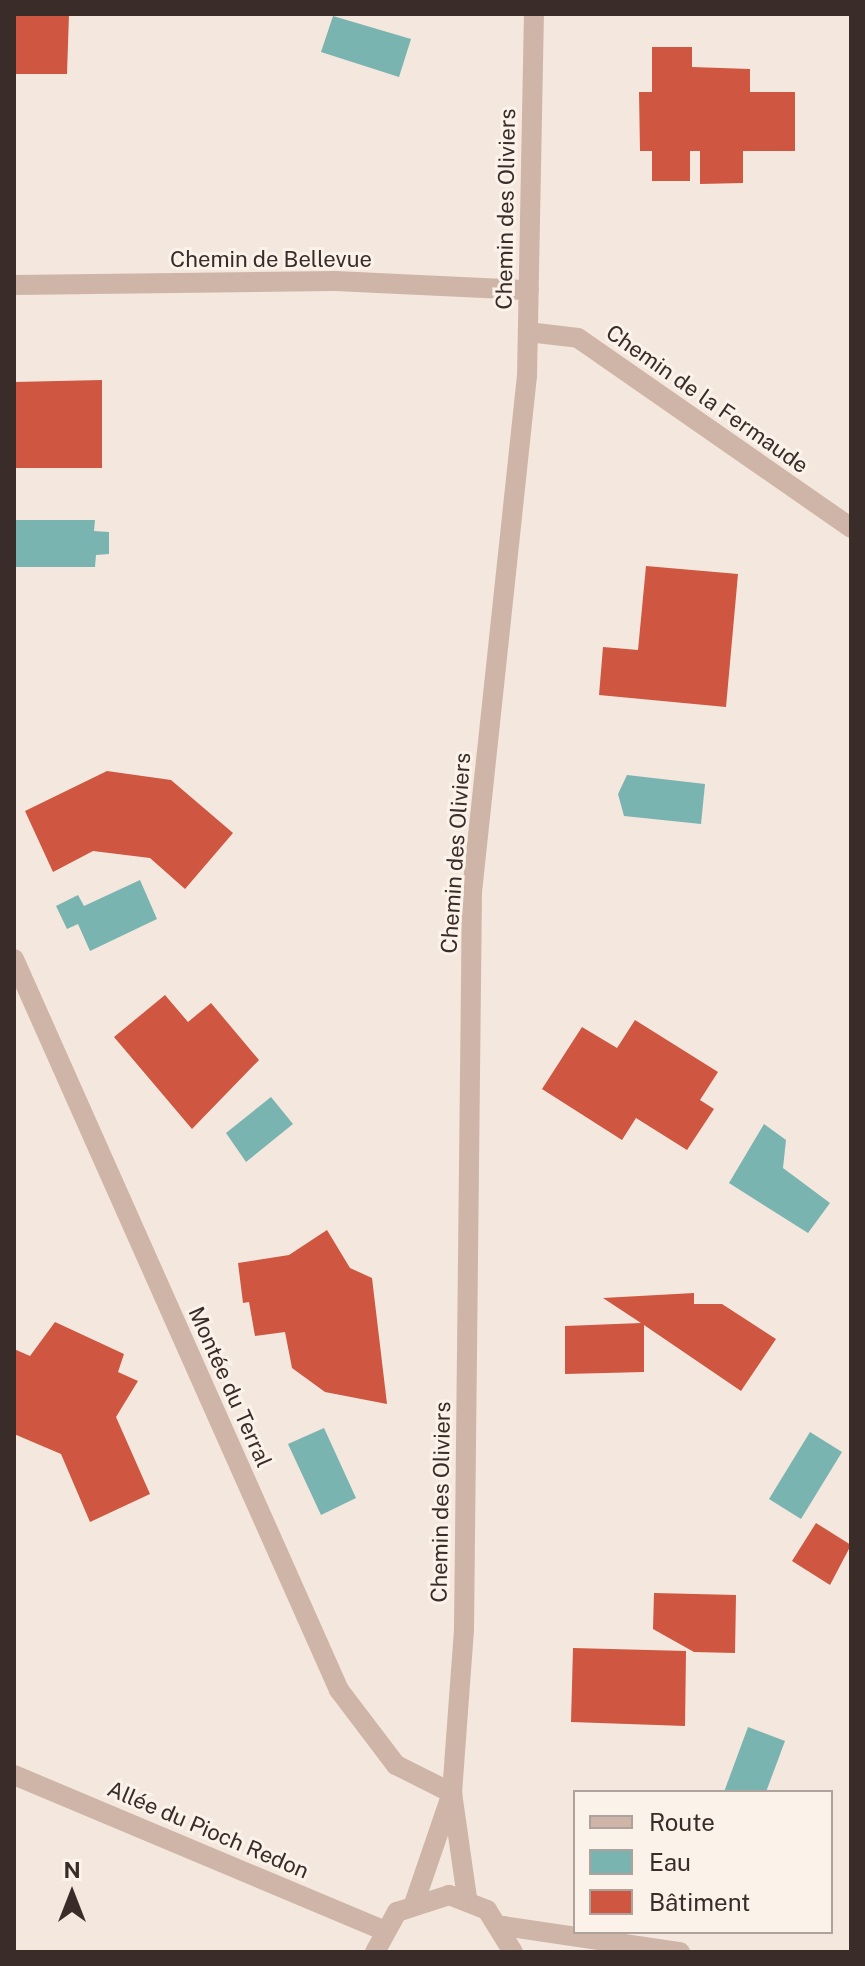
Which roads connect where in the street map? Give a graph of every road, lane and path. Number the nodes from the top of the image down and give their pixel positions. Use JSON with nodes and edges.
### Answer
{"nodes":[{"id":1,"x":534,"y":14,"type":"edge"},
{"id":2,"x":14,"y":285,"type":"edge"},
{"id":3,"x":529,"y":290,"type":"junction"},
{"id":4,"x":528,"y":332,"type":"junction"},
{"id":5,"x":851,"y":528,"type":"edge"},
{"id":6,"x":14,"y":959,"type":"edge"},
{"id":7,"x":14,"y":1775,"type":"edge"},
{"id":8,"x":452,"y":1793,"type":"junction"},
{"id":9,"x":467,"y":1898,"type":"junction"},
{"id":10,"x":415,"y":1901,"type":"junction"},
{"id":11,"x":503,"y":1926,"type":"junction"},
{"id":12,"x":383,"y":1930,"type":"junction"},
{"id":13,"x":616,"y":1942,"type":"junction"},
{"id":14,"x":375,"y":1952,"type":"edge"},
{"id":15,"x":513,"y":1952,"type":"edge"},
{"id":16,"x":591,"y":1952,"type":"edge"},
{"id":17,"x":680,"y":1952,"type":"edge"}],
"edges":[{"from":1,"to":3,"type":"street","name":"Chemin des Oliviers"},
{"from":2,"to":3,"type":"street","name":"Chemin de Bellevue"},
{"from":3,"to":4,"type":"street","name":"Chemin des Oliviers"},
{"from":4,"to":5,"type":"street","name":"Chemin de la Fermaude"},
{"from":4,"to":8,"type":"street","name":"Chemin des Oliviers"},
{"from":6,"to":8,"type":"street","name":"Montée du Terral"},
{"from":7,"to":12,"type":"street","name":"Allée du Pioch Redon"},
{"from":8,"to":9,"type":"street","name":"Chemin des Oliviers"},
{"from":8,"to":10,"type":"street","name":"Chemin des Oliviers"},
{"from":9,"to":10,"type":"street"},
{"from":9,"to":11,"type":"street"},
{"from":10,"to":12,"type":"street","name":"Chemin des Oliviers"},
{"from":11,"to":13,"type":"street"},
{"from":11,"to":15,"type":"street"},
{"from":12,"to":14,"type":"street","name":"Chemin des Oliviers"},
{"from":13,"to":16,"type":"street"},
{"from":13,"to":17,"type":"street"}]}
